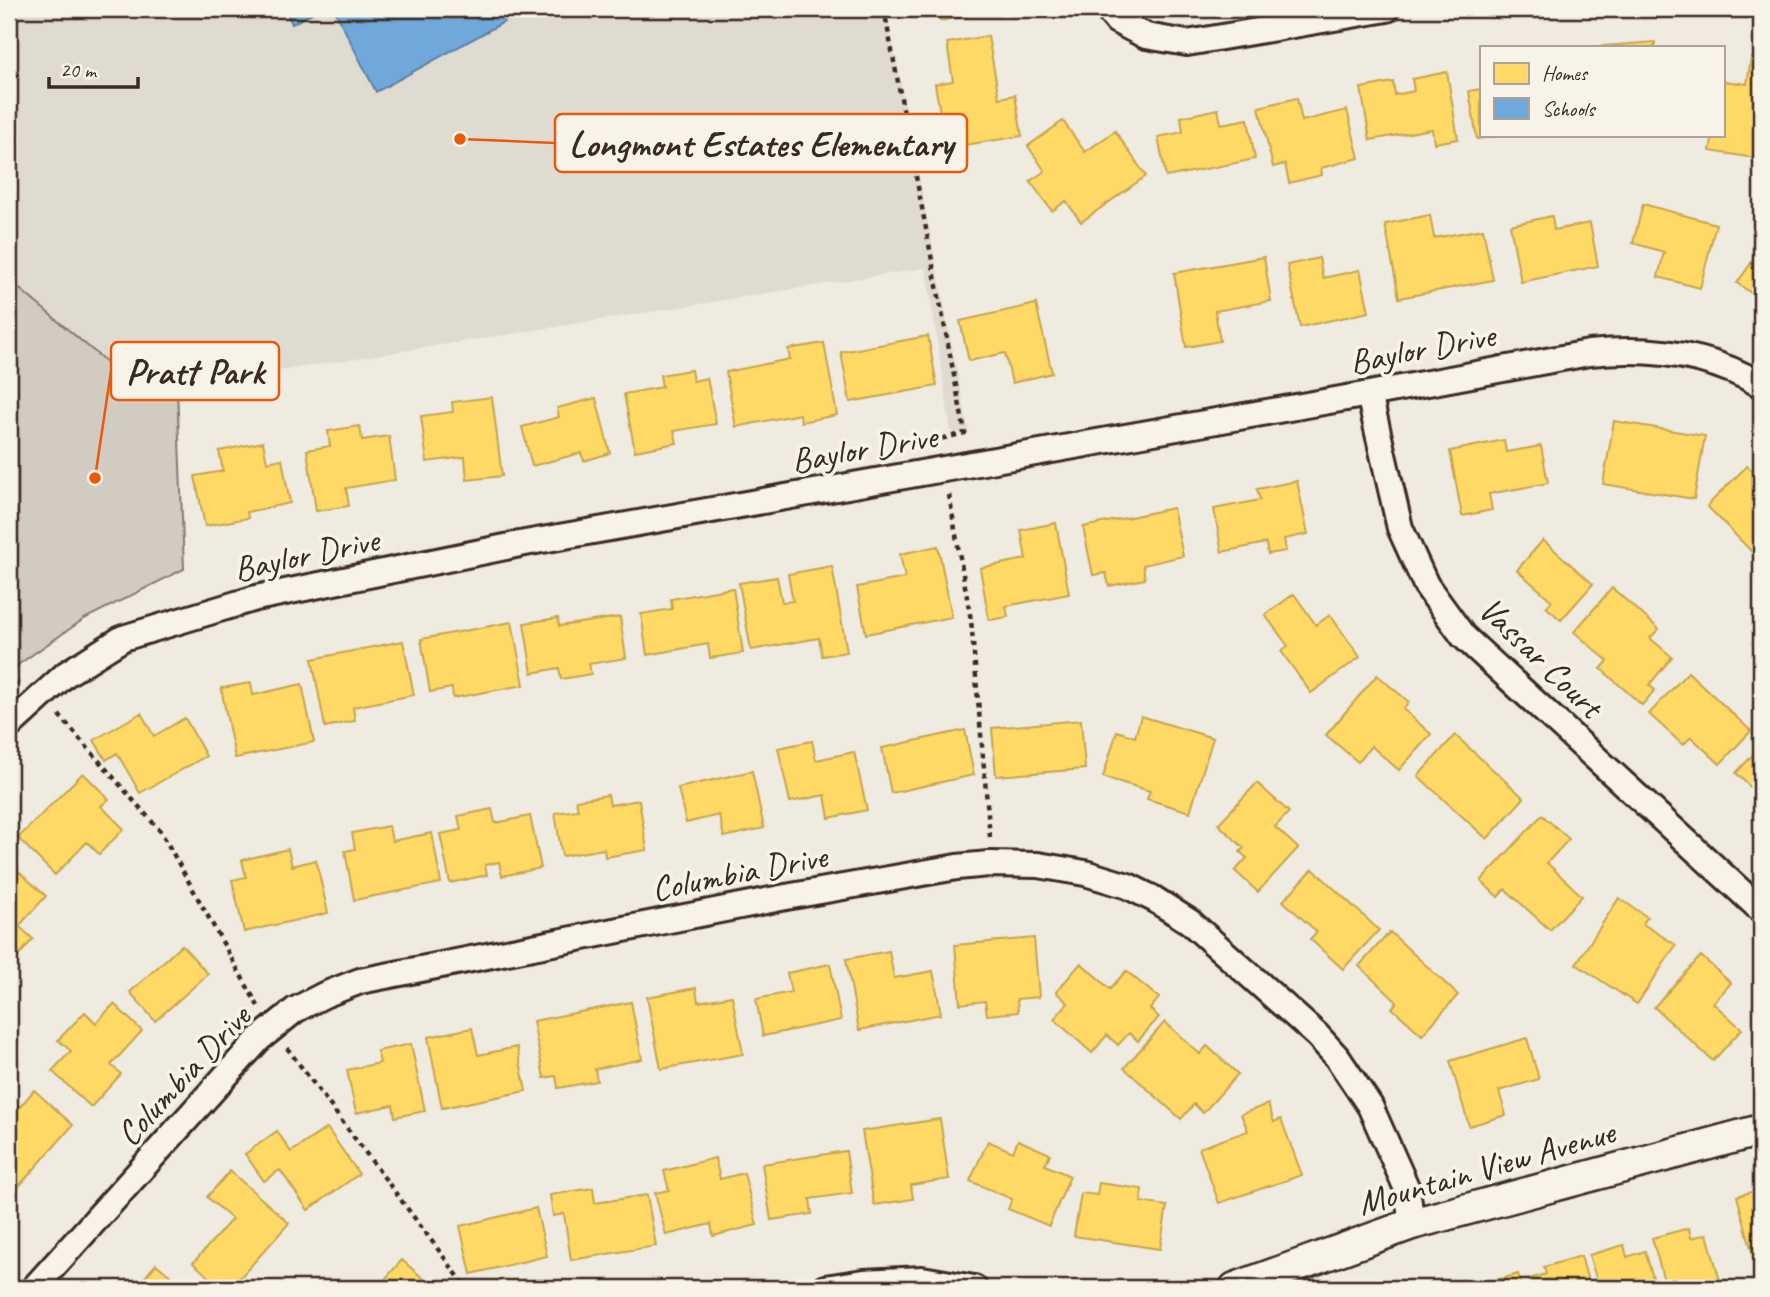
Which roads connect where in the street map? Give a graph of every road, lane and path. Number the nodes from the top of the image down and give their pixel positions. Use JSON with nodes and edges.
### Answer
{"nodes":[{"id":1,"x":884,"y":9,"type":"edge"},
{"id":2,"x":1107,"y":9,"type":"edge"},
{"id":3,"x":1387,"y":9,"type":"edge"},
{"id":4,"x":1761,"y":385,"type":"edge"},
{"id":5,"x":1368,"y":394,"type":"junction"},
{"id":6,"x":932,"y":441,"type":"dead end"},
{"id":7,"x":950,"y":498,"type":"dead end"},
{"id":8,"x":60,"y":716,"type":"dead end"},
{"id":9,"x":9,"y":726,"type":"edge"},
{"id":10,"x":990,"y":829,"type":"dead end"},
{"id":11,"x":1761,"y":909,"type":"edge"},
{"id":12,"x":254,"y":1000,"type":"dead end"},
{"id":13,"x":289,"y":1050,"type":"dead end"},
{"id":14,"x":1761,"y":1130,"type":"edge"},
{"id":15,"x":1412,"y":1224,"type":"junction"},
{"id":16,"x":34,"y":1288,"type":"edge"},
{"id":17,"x":467,"y":1288,"type":"edge"},
{"id":18,"x":825,"y":1288,"type":"edge"},
{"id":19,"x":974,"y":1288,"type":"edge"},
{"id":20,"x":1235,"y":1288,"type":"edge"}],
"edges":[{"from":1,"to":6,"type":"path"},
{"from":2,"to":3,"type":"street"},
{"from":4,"to":5,"type":"street","name":"Baylor Drive"},
{"from":5,"to":9,"type":"street","name":"Baylor Drive"},
{"from":5,"to":11,"type":"street","name":"Vassar Court"},
{"from":7,"to":10,"type":"path"},
{"from":8,"to":12,"type":"path"},
{"from":13,"to":17,"type":"path"},
{"from":14,"to":15,"type":"street","name":"Mountain View Avenue"},
{"from":15,"to":16,"type":"street","name":"Columbia Drive"},
{"from":15,"to":20,"type":"street","name":"Mountain View Avenue"},
{"from":18,"to":19,"type":"street"}]}
